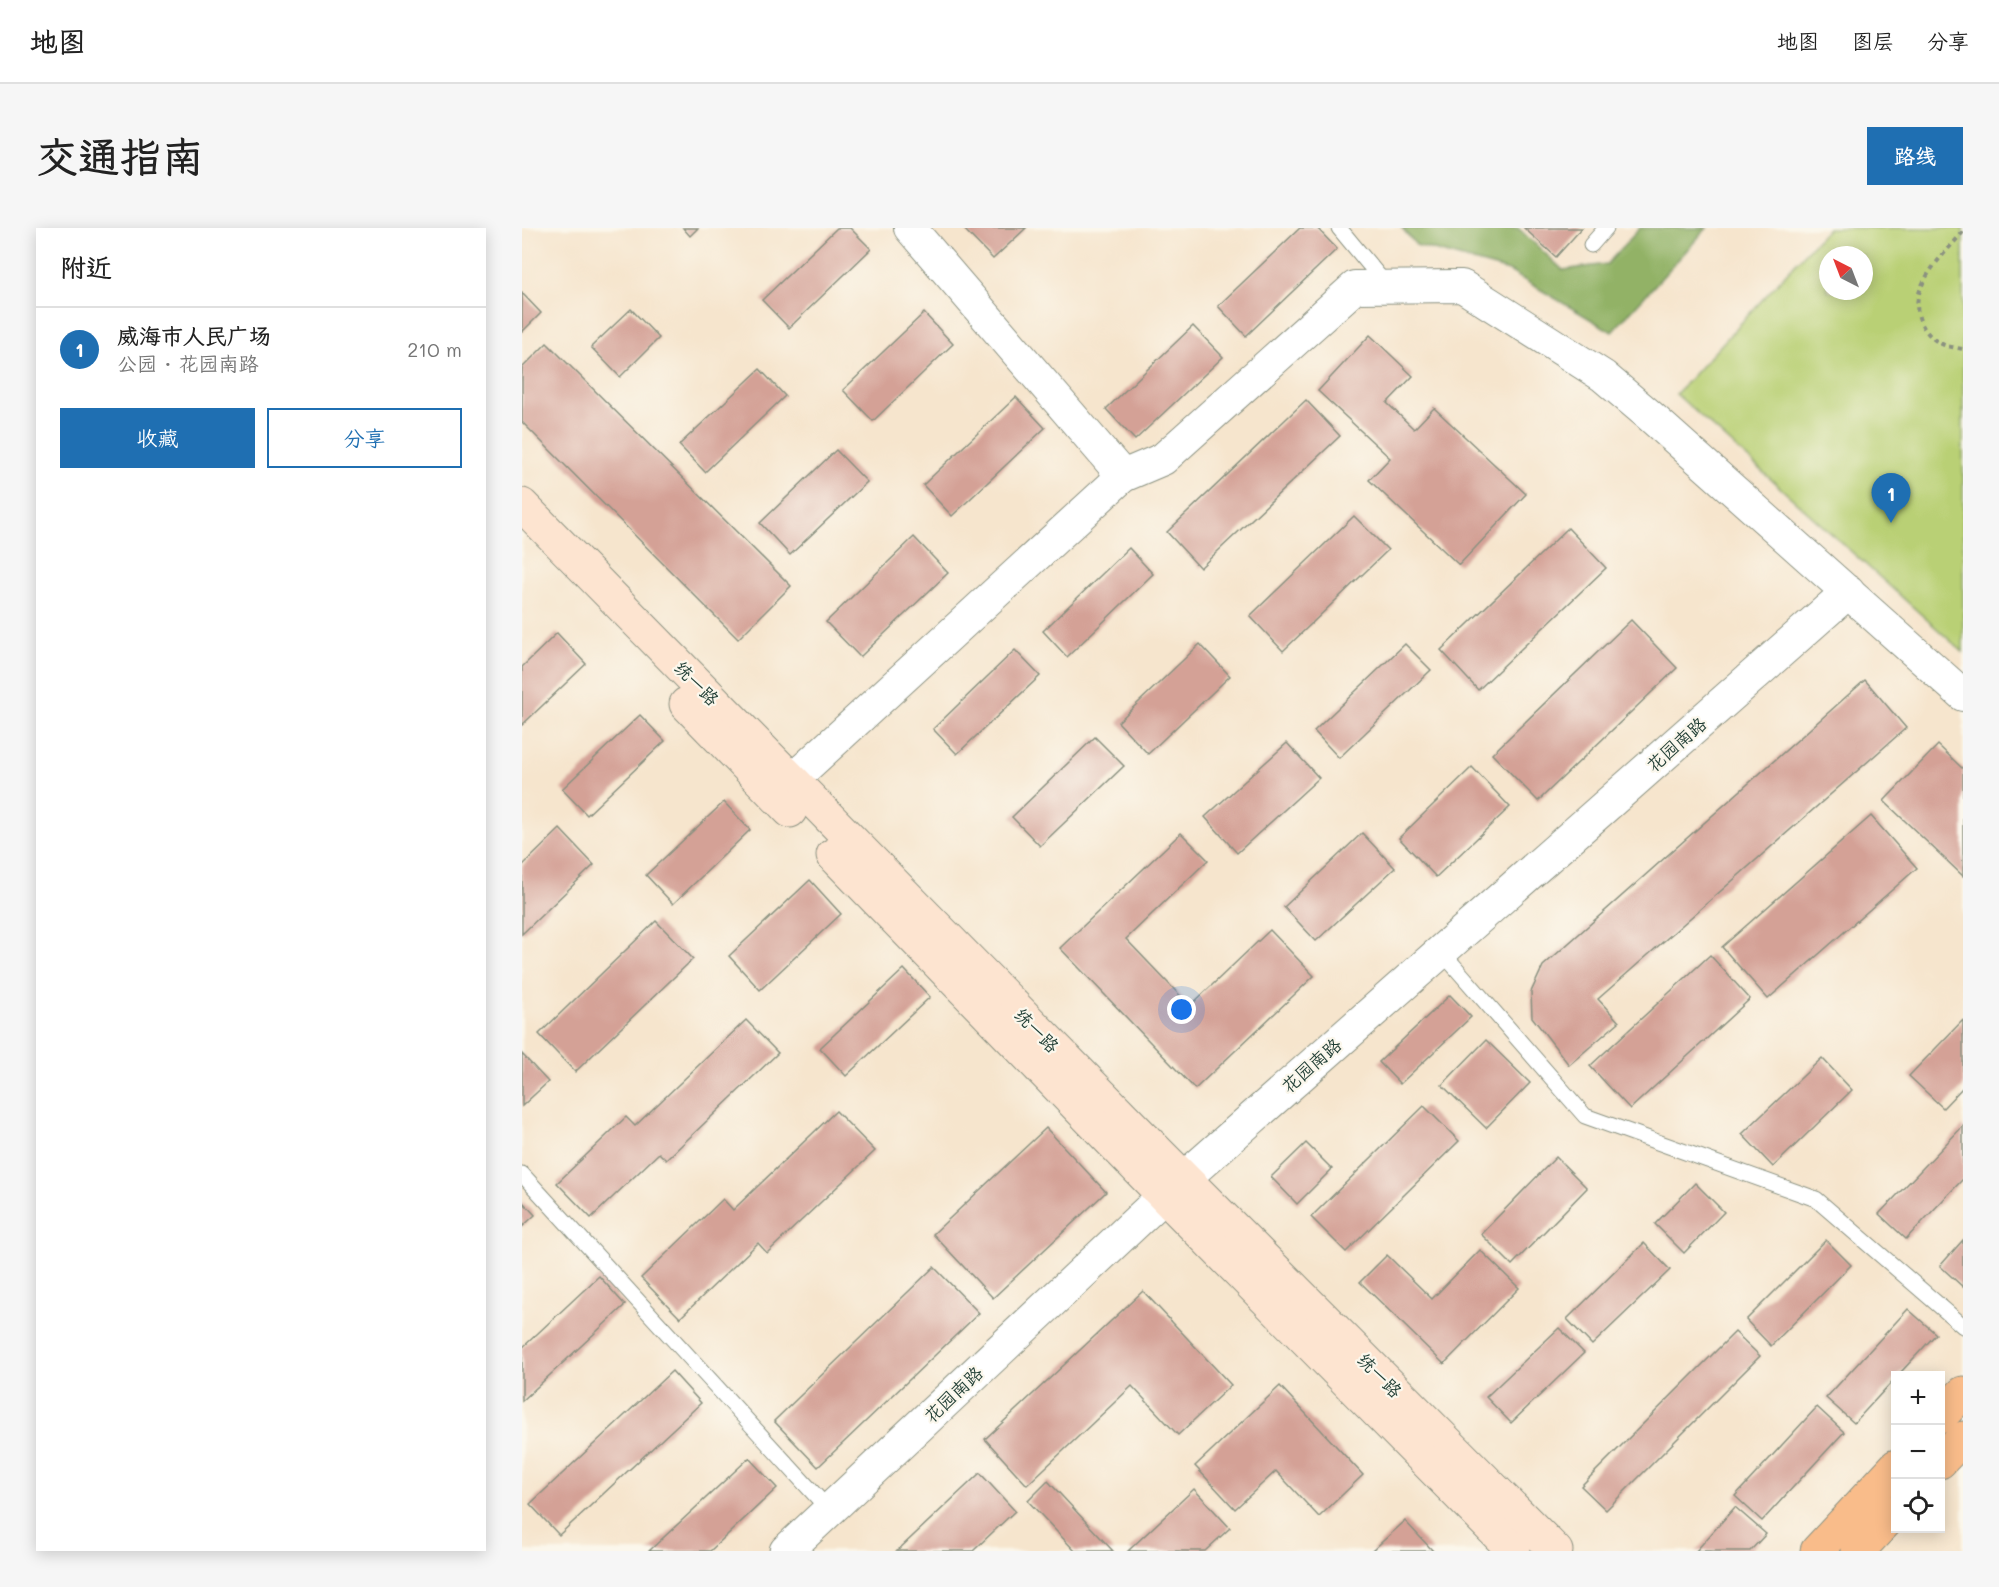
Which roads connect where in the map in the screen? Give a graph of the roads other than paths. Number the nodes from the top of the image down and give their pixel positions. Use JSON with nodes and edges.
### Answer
{"nodes":[{"id":1,"x":910,"y":228,"type":"edge"},
{"id":2,"x":1340,"y":228,"type":"edge"},
{"id":3,"x":1606,"y":228,"type":"edge"},
{"id":4,"x":1591,"y":245,"type":"dead end"},
{"id":5,"x":1388,"y":287,"type":"junction"},
{"id":6,"x":1123,"y":476,"type":"junction"},
{"id":7,"x":522,"y":506,"type":"edge"},
{"id":8,"x":522,"y":535,"type":"edge"},
{"id":9,"x":1848,"y":592,"type":"junction"},
{"id":10,"x":1963,"y":695,"type":"edge"},
{"id":11,"x":792,"y":780,"type":"junction"},
{"id":12,"x":1441,"y":951,"type":"junction"},
{"id":13,"x":522,"y":1174,"type":"edge"},
{"id":14,"x":1174,"y":1186,"type":"junction"},
{"id":15,"x":1963,"y":1326,"type":"edge"},
{"id":16,"x":1963,"y":1392,"type":"edge"},
{"id":17,"x":1945,"y":1412,"type":"edge"},
{"id":18,"x":1963,"y":1438,"type":"edge"},
{"id":19,"x":1945,"y":1458,"type":"edge"},
{"id":20,"x":1891,"y":1471,"type":"edge"},
{"id":21,"x":829,"y":1510,"type":"junction"},
{"id":22,"x":1891,"y":1516,"type":"edge"},
{"id":23,"x":1506,"y":1548,"type":"edge"},
{"id":24,"x":786,"y":1551,"type":"edge"},
{"id":25,"x":1556,"y":1551,"type":"edge"},
{"id":26,"x":1817,"y":1551,"type":"edge"},
{"id":27,"x":1858,"y":1551,"type":"edge"}],
"edges":[{"from":1,"to":6,"type":"street"},
{"from":2,"to":5,"type":"lane"},
{"from":3,"to":4,"type":"lane"},
{"from":5,"to":6,"type":"street"},
{"from":5,"to":9,"type":"street"},
{"from":6,"to":11,"type":"street"},
{"from":7,"to":11,"type":"main road","name":"统一路"},
{"from":8,"to":14,"type":"main road","name":"统一路"},
{"from":9,"to":10,"type":"street"},
{"from":9,"to":12,"type":"street","name":"花园南路"},
{"from":11,"to":14,"type":"main road","name":"统一路"},
{"from":12,"to":14,"type":"street","name":"花园南路"},
{"from":12,"to":15,"type":"lane"},
{"from":13,"to":21,"type":"lane"},
{"from":14,"to":21,"type":"street","name":"花园南路"},
{"from":14,"to":23,"type":"main road","name":"统一路"},
{"from":14,"to":25,"type":"main road","name":"统一路"},
{"from":16,"to":17,"type":"main road"},
{"from":18,"to":19,"type":"main road"},
{"from":20,"to":26,"type":"main road"},
{"from":21,"to":24,"type":"street","name":"花园南路"},
{"from":22,"to":27,"type":"main road"}]}
